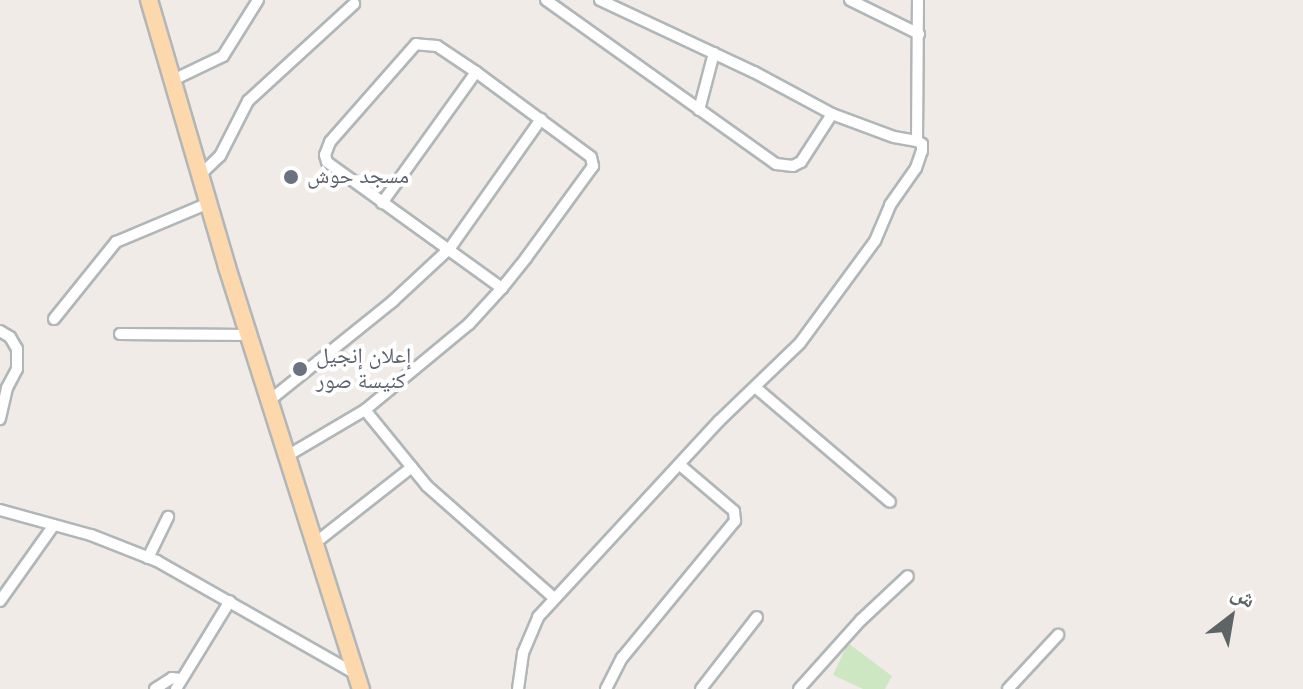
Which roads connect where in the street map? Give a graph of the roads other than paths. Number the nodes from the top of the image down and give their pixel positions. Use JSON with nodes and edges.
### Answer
{"nodes":[{"id":1,"x":149,"y":0,"type":"edge"},
{"id":2,"x":258,"y":0,"type":"edge"},
{"id":3,"x":546,"y":0,"type":"edge"},
{"id":4,"x":600,"y":0,"type":"edge"},
{"id":5,"x":850,"y":0,"type":"edge"},
{"id":6,"x":918,"y":0,"type":"edge"},
{"id":7,"x":354,"y":4,"type":"dead end"},
{"id":8,"x":919,"y":34,"type":"junction"},
{"id":9,"x":714,"y":53,"type":"junction"},
{"id":10,"x":476,"y":72,"type":"junction"},
{"id":11,"x":173,"y":80,"type":"junction"},
{"id":12,"x":699,"y":110,"type":"junction"},
{"id":13,"x":832,"y":114,"type":"junction"},
{"id":14,"x":541,"y":119,"type":"junction"},
{"id":15,"x":917,"y":141,"type":"junction"},
{"id":16,"x":200,"y":175,"type":"junction"},
{"id":17,"x":209,"y":203,"type":"junction"},
{"id":18,"x":382,"y":203,"type":"junction"},
{"id":19,"x":450,"y":248,"type":"junction"},
{"id":20,"x":502,"y":288,"type":"junction"},
{"id":21,"x":54,"y":319,"type":"dead end"},
{"id":22,"x":0,"y":331,"type":"edge"},
{"id":23,"x":120,"y":334,"type":"dead end"},
{"id":24,"x":249,"y":335,"type":"junction"},
{"id":25,"x":755,"y":387,"type":"junction"},
{"id":26,"x":270,"y":400,"type":"junction"},
{"id":27,"x":365,"y":410,"type":"junction"},
{"id":28,"x":0,"y":419,"type":"edge"},
{"id":29,"x":287,"y":456,"type":"junction"},
{"id":30,"x":680,"y":465,"type":"junction"},
{"id":31,"x":412,"y":467,"type":"junction"},
{"id":32,"x":890,"y":502,"type":"dead end"},
{"id":33,"x":0,"y":510,"type":"edge"},
{"id":34,"x":168,"y":517,"type":"dead end"},
{"id":35,"x":54,"y":525,"type":"junction"},
{"id":36,"x":315,"y":543,"type":"junction"},
{"id":37,"x":148,"y":558,"type":"junction"},
{"id":38,"x":908,"y":576,"type":"dead end"},
{"id":39,"x":554,"y":598,"type":"junction"},
{"id":40,"x":0,"y":601,"type":"edge"},
{"id":41,"x":230,"y":601,"type":"junction"},
{"id":42,"x":757,"y":617,"type":"dead end"},
{"id":43,"x":1058,"y":635,"type":"dead end"},
{"id":44,"x":358,"y":682,"type":"edge"},
{"id":45,"x":179,"y":684,"type":"edge"},
{"id":46,"x":609,"y":688,"type":"edge"},
{"id":47,"x":155,"y":689,"type":"edge"},
{"id":48,"x":518,"y":689,"type":"edge"},
{"id":49,"x":701,"y":689,"type":"edge"},
{"id":50,"x":799,"y":689,"type":"edge"},
{"id":51,"x":1008,"y":689,"type":"edge"}],
"edges":[{"from":1,"to":11,"type":"main road"},
{"from":2,"to":11,"type":"street"},
{"from":3,"to":12,"type":"street"},
{"from":4,"to":9,"type":"street"},
{"from":5,"to":8,"type":"street"},
{"from":6,"to":8,"type":"street"},
{"from":7,"to":16,"type":"street"},
{"from":8,"to":15,"type":"street"},
{"from":9,"to":12,"type":"street"},
{"from":9,"to":13,"type":"street"},
{"from":10,"to":14,"type":"street"},
{"from":10,"to":18,"type":"street"},
{"from":10,"to":18,"type":"street"},
{"from":11,"to":16,"type":"main road"},
{"from":12,"to":13,"type":"street"},
{"from":13,"to":15,"type":"street"},
{"from":14,"to":19,"type":"street"},
{"from":14,"to":20,"type":"street"},
{"from":15,"to":25,"type":"street"},
{"from":16,"to":17,"type":"main road"},
{"from":17,"to":21,"type":"street"},
{"from":17,"to":24,"type":"main road"},
{"from":18,"to":19,"type":"street"},
{"from":19,"to":20,"type":"street"},
{"from":19,"to":26,"type":"street"},
{"from":20,"to":27,"type":"street"},
{"from":22,"to":28,"type":"street"},
{"from":23,"to":24,"type":"street"},
{"from":24,"to":26,"type":"main road"},
{"from":25,"to":30,"type":"street"},
{"from":25,"to":32,"type":"street"},
{"from":26,"to":29,"type":"main road"},
{"from":27,"to":29,"type":"street"},
{"from":27,"to":31,"type":"street"},
{"from":29,"to":36,"type":"main road"},
{"from":30,"to":39,"type":"street"},
{"from":30,"to":46,"type":"street"},
{"from":31,"to":36,"type":"street"},
{"from":31,"to":39,"type":"street"},
{"from":33,"to":35,"type":"street"},
{"from":34,"to":37,"type":"street"},
{"from":35,"to":37,"type":"street"},
{"from":35,"to":40,"type":"street"},
{"from":36,"to":44,"type":"main road"},
{"from":37,"to":41,"type":"street"},
{"from":38,"to":50,"type":"street"},
{"from":39,"to":48,"type":"street"},
{"from":41,"to":44,"type":"street"},
{"from":41,"to":45,"type":"street"},
{"from":42,"to":49,"type":"street"},
{"from":43,"to":51,"type":"street"},
{"from":45,"to":47,"type":"street"}]}
